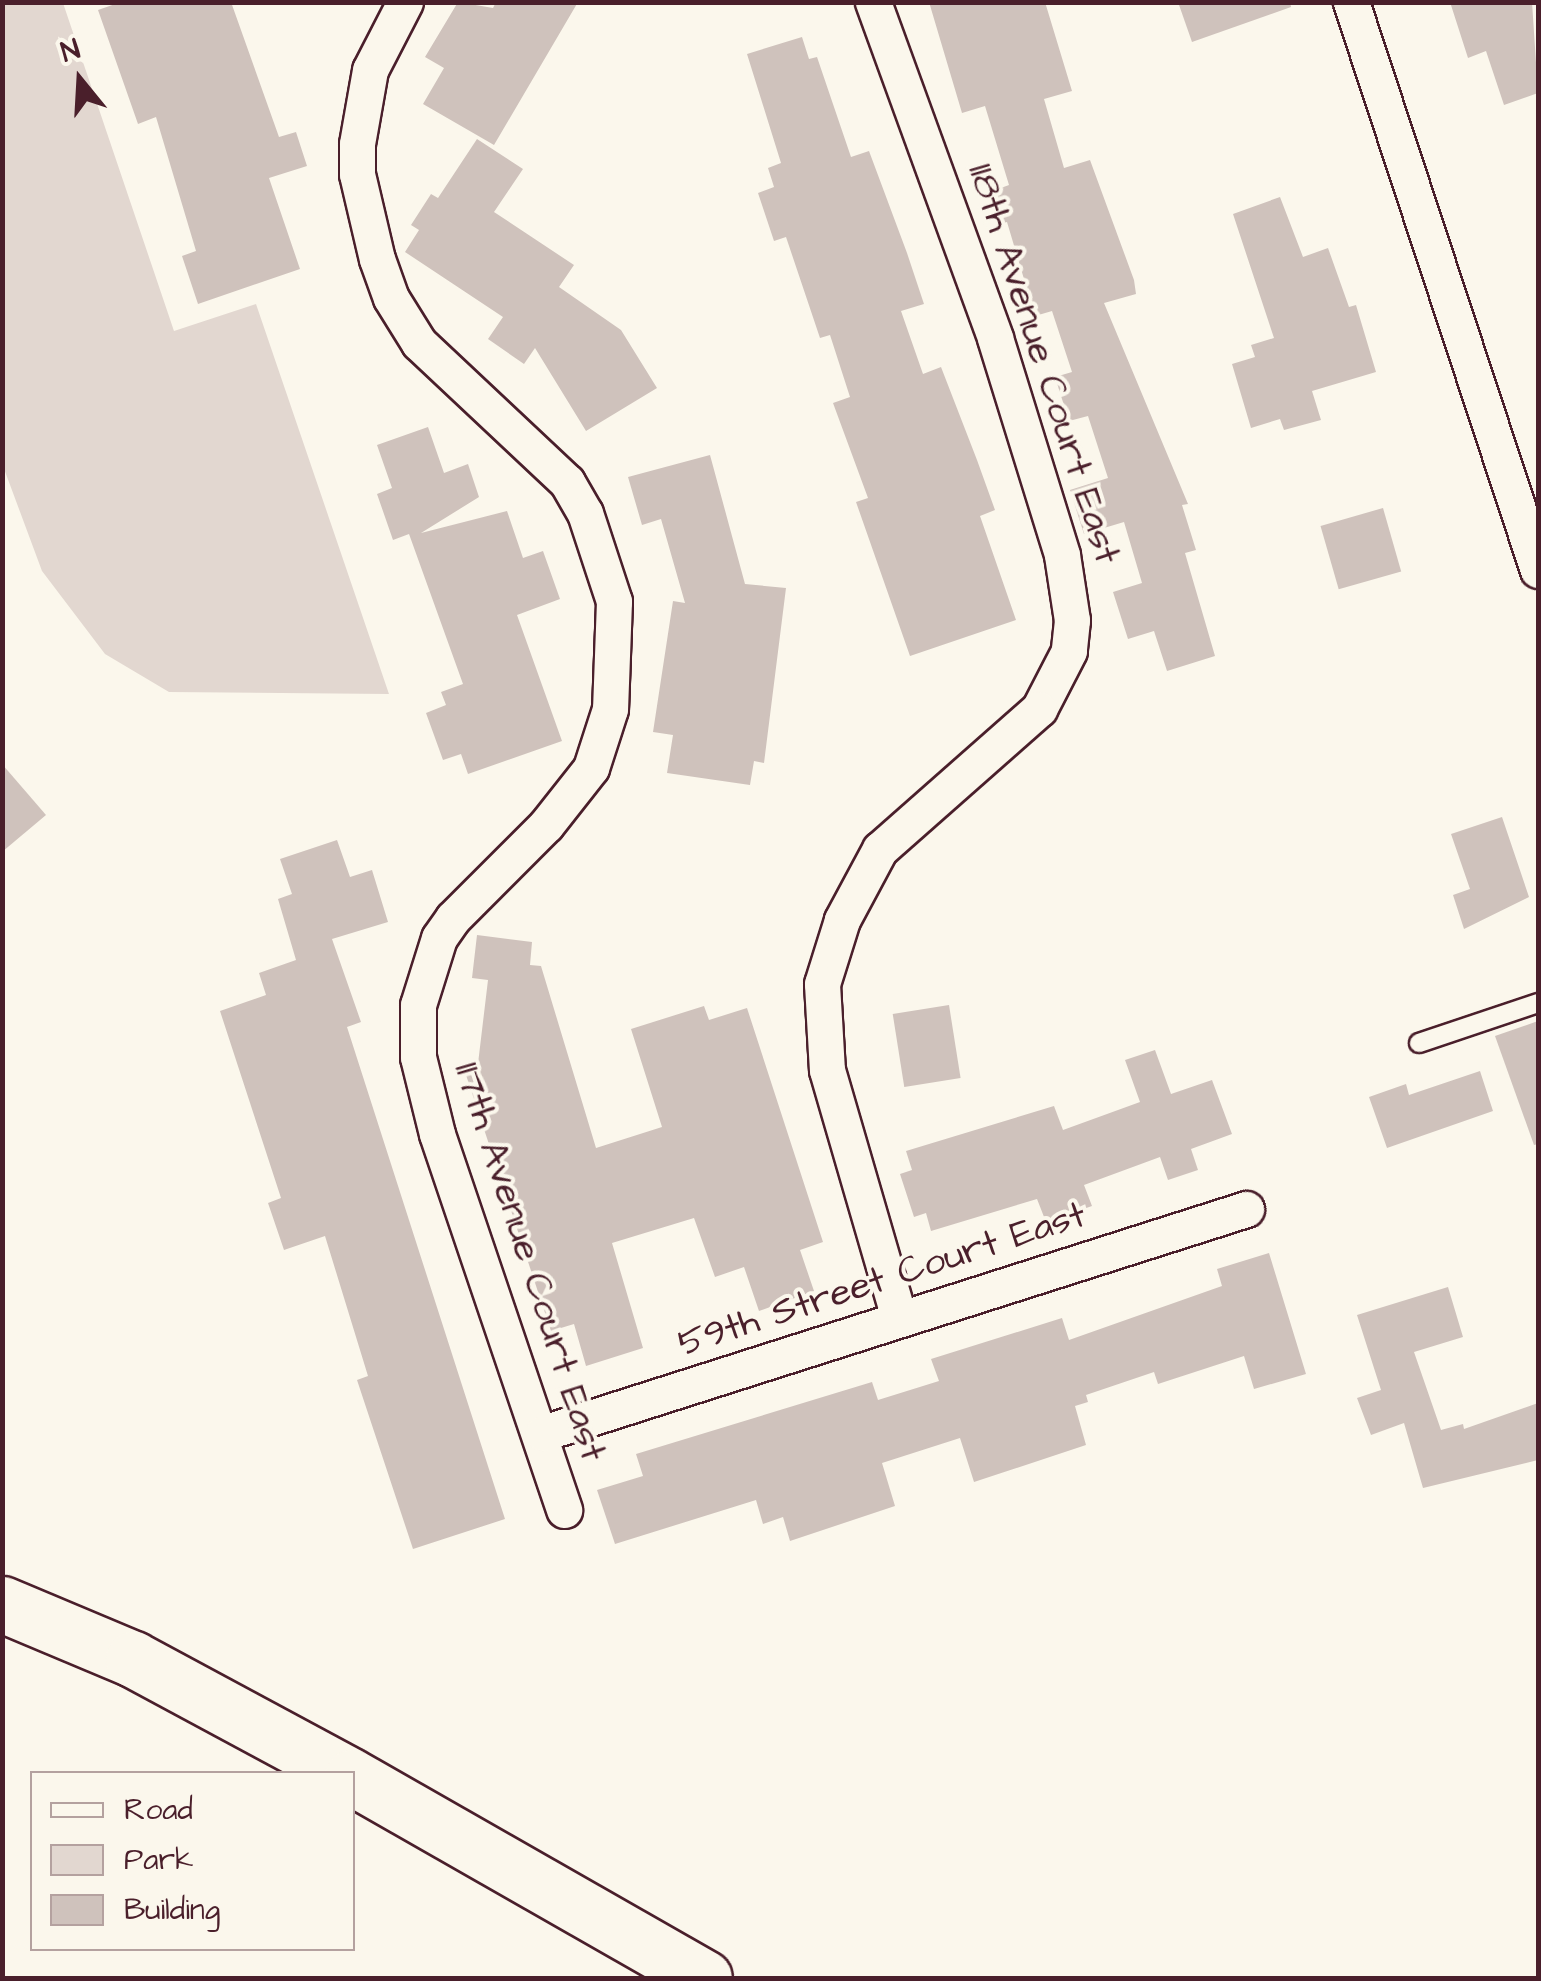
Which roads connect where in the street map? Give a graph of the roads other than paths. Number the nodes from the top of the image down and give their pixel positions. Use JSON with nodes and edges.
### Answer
{"nodes":[{"id":1,"x":405,"y":2,"type":"edge"},
{"id":2,"x":873,"y":2,"type":"edge"},
{"id":3,"x":1352,"y":2,"type":"edge"},
{"id":4,"x":1538,"y":570,"type":"edge"},
{"id":5,"x":1538,"y":1003,"type":"edge"},
{"id":6,"x":1419,"y":1044,"type":"dead end"},
{"id":7,"x":1246,"y":1208,"type":"dead end"},
{"id":8,"x":899,"y":1318,"type":"junction"},
{"id":9,"x":543,"y":1433,"type":"junction"},
{"id":10,"x":564,"y":1510,"type":"dead end"},
{"id":11,"x":2,"y":1604,"type":"edge"},
{"id":12,"x":343,"y":1771,"type":"edge"},
{"id":13,"x":355,"y":1778,"type":"edge"},
{"id":14,"x":704,"y":1978,"type":"edge"}],
"edges":[{"from":1,"to":9,"type":"street","name":"117th Avenue Court East"},
{"from":2,"to":8,"type":"street","name":"118th Avenue Court East"},
{"from":3,"to":4,"type":"street"},
{"from":5,"to":6,"type":"lane"},
{"from":7,"to":8,"type":"street","name":"59th Street Court East"},
{"from":8,"to":9,"type":"street","name":"59th Street Court East"},
{"from":9,"to":10,"type":"street","name":"117th Avenue Court East"},
{"from":11,"to":12,"type":"highway"},
{"from":13,"to":14,"type":"highway"}]}
